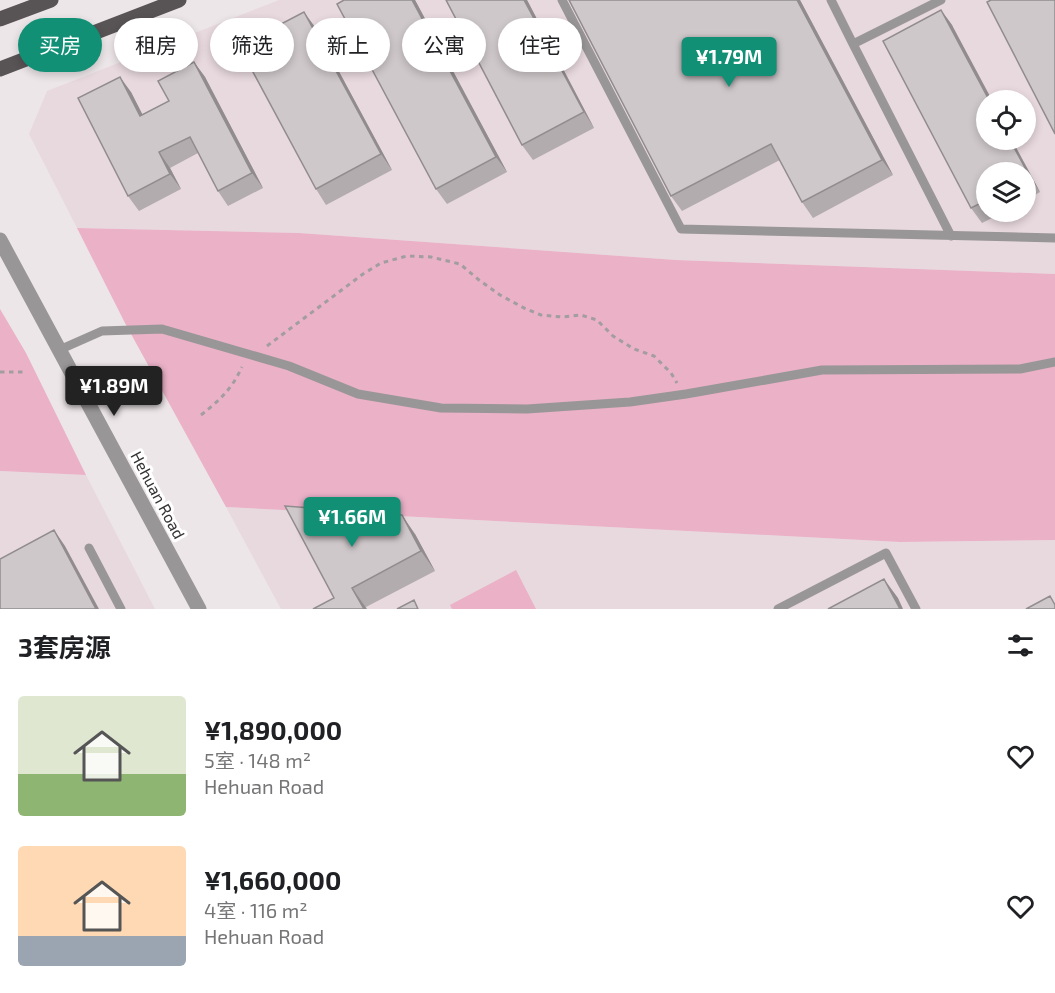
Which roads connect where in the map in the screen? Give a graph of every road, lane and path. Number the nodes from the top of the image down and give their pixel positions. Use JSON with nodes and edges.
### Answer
{"nodes":[{"id":1,"x":51,"y":0,"type":"edge"},
{"id":2,"x":179,"y":0,"type":"edge"},
{"id":3,"x":562,"y":0,"type":"edge"},
{"id":4,"x":831,"y":0,"type":"edge"},
{"id":5,"x":940,"y":0,"type":"edge"},
{"id":6,"x":0,"y":19,"type":"edge"},
{"id":7,"x":854,"y":44,"type":"junction"},
{"id":8,"x":0,"y":69,"type":"edge"},
{"id":9,"x":951,"y":236,"type":"junction"},
{"id":10,"x":1055,"y":238,"type":"edge"},
{"id":11,"x":0,"y":240,"type":"edge"},
{"id":12,"x":59,"y":350,"type":"junction"},
{"id":13,"x":260,"y":357,"type":"junction"},
{"id":14,"x":1055,"y":362,"type":"edge"},
{"id":15,"x":0,"y":372,"type":"edge"},
{"id":16,"x":26,"y":372,"type":"dead end"},
{"id":17,"x":686,"y":394,"type":"junction"},
{"id":18,"x":201,"y":415,"type":"dead end"},
{"id":19,"x":89,"y":548,"type":"dead end"},
{"id":20,"x":121,"y":609,"type":"edge"},
{"id":21,"x":200,"y":609,"type":"edge"},
{"id":22,"x":778,"y":609,"type":"edge"},
{"id":23,"x":916,"y":609,"type":"edge"}],
"edges":[{"from":1,"to":6,"type":"main road"},
{"from":2,"to":8,"type":"main road"},
{"from":3,"to":9,"type":"lane"},
{"from":4,"to":7,"type":"lane"},
{"from":5,"to":7,"type":"lane"},
{"from":7,"to":9,"type":"lane"},
{"from":9,"to":10,"type":"lane"},
{"from":11,"to":12,"type":"street","name":"Hehuan Road"},
{"from":12,"to":13,"type":"lane"},
{"from":12,"to":21,"type":"street","name":"Hehuan Road"},
{"from":13,"to":17,"type":"lane"},
{"from":13,"to":17,"type":"path"},
{"from":13,"to":18,"type":"path"},
{"from":14,"to":17,"type":"lane"},
{"from":15,"to":16,"type":"path"},
{"from":19,"to":20,"type":"lane"},
{"from":22,"to":23,"type":"lane"}]}
